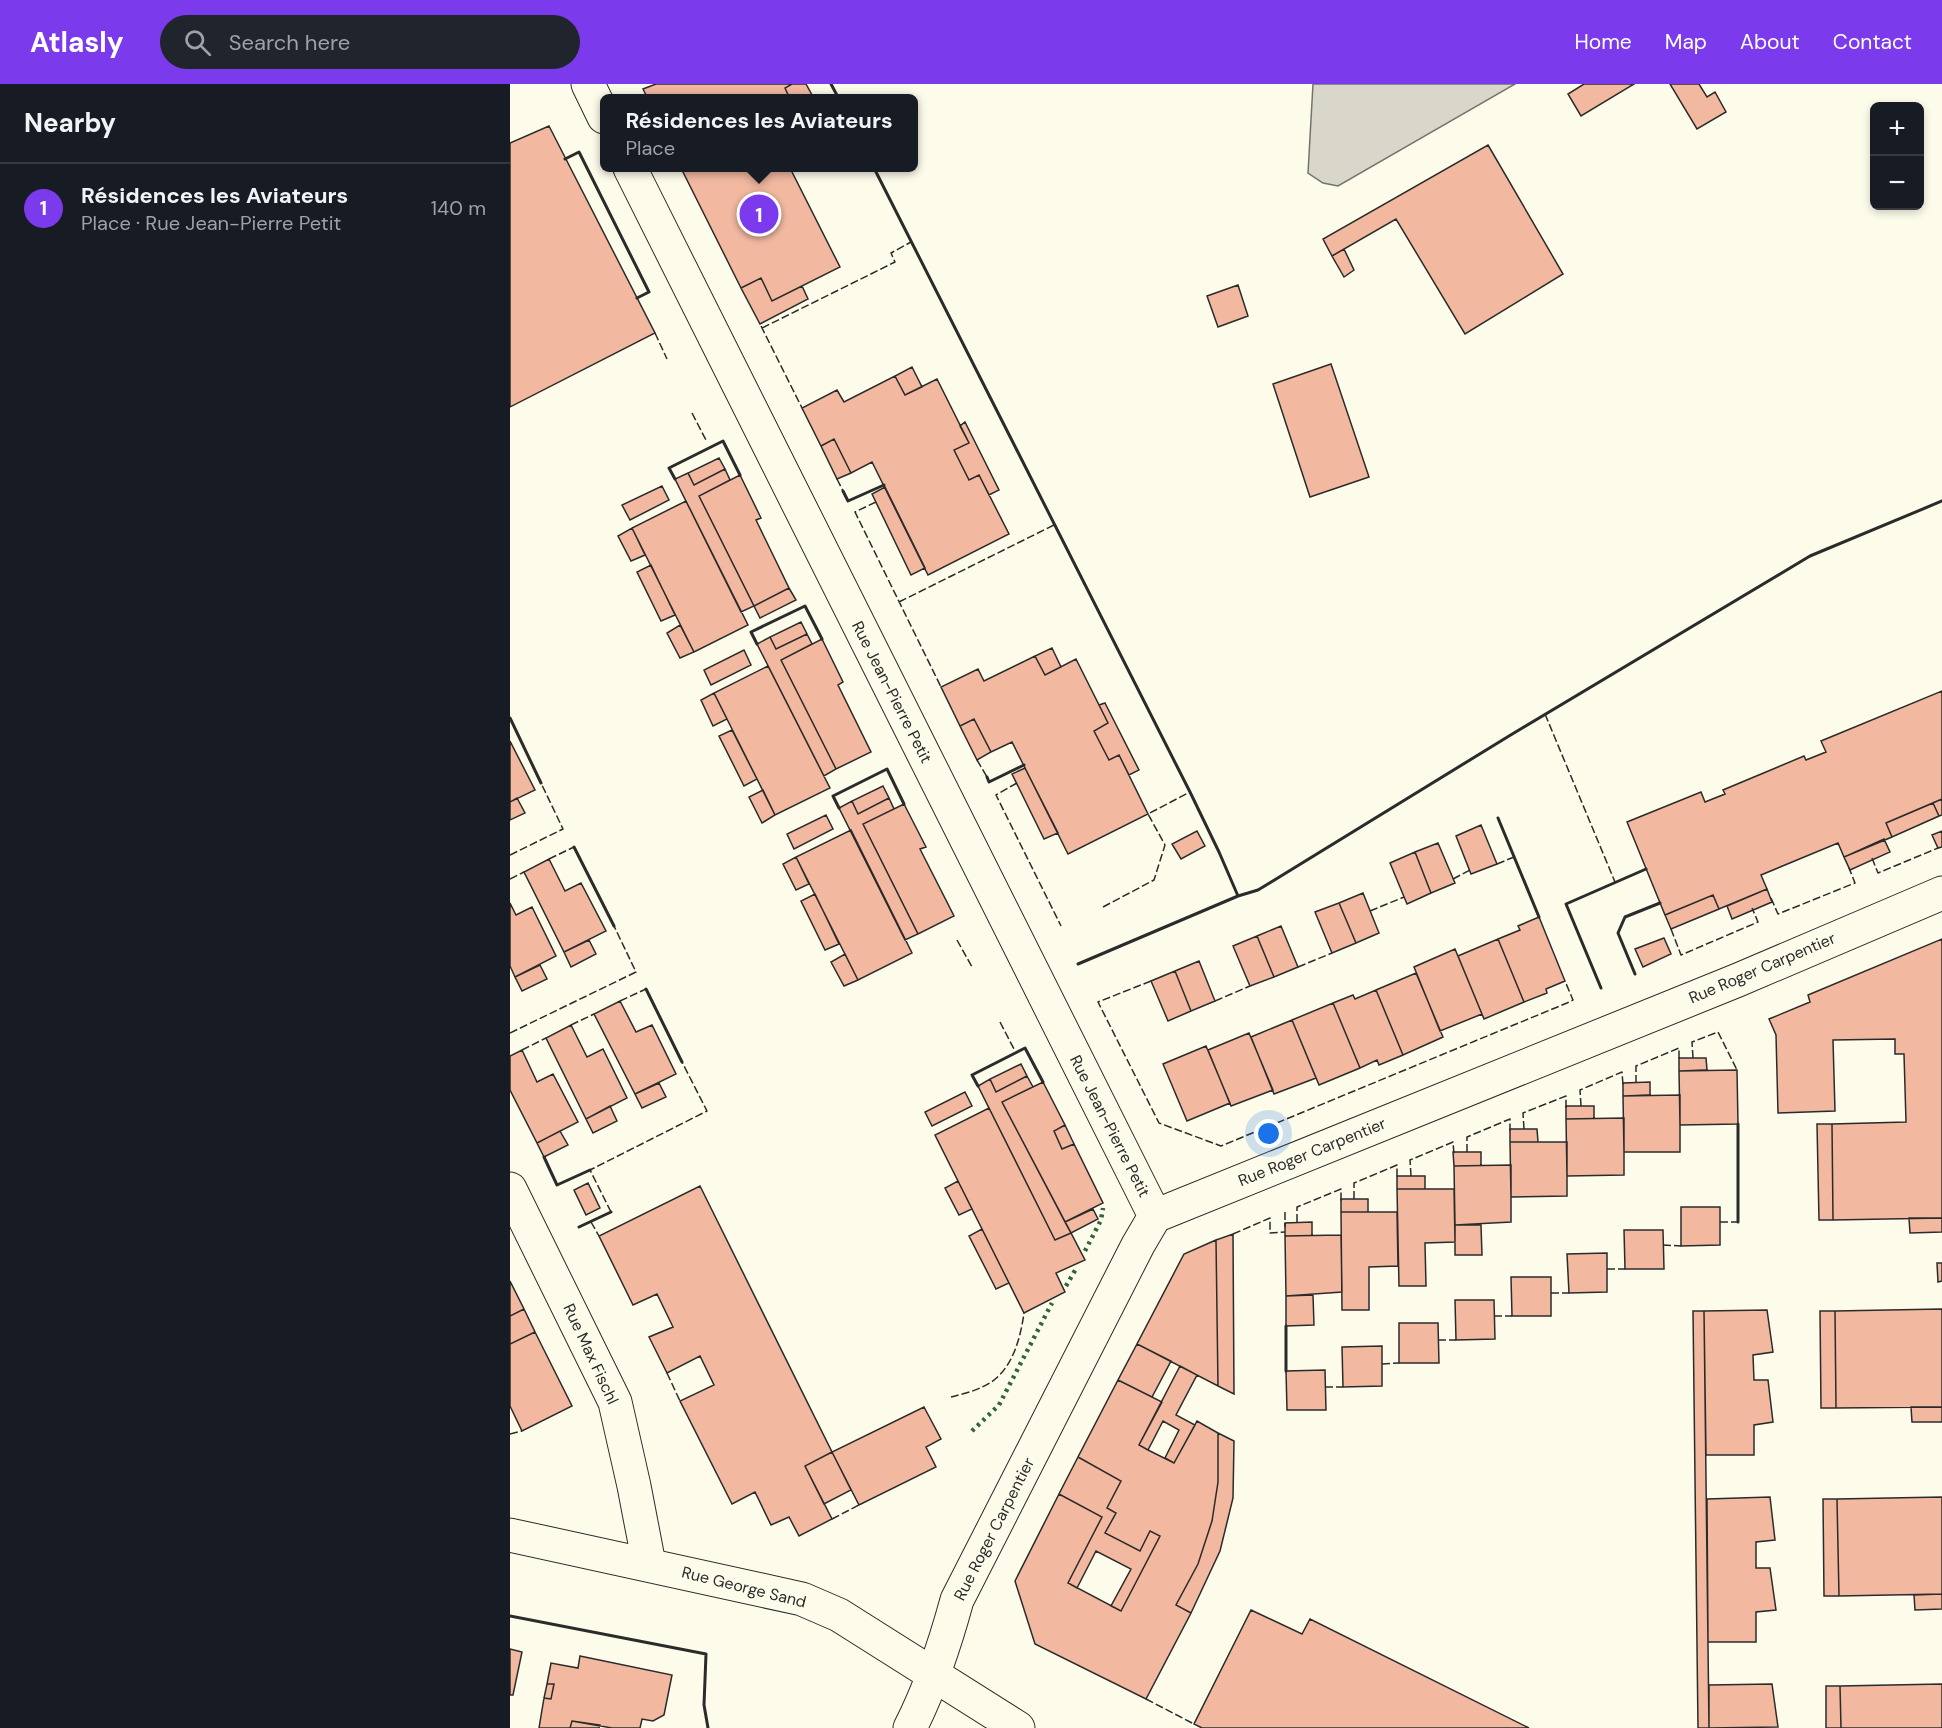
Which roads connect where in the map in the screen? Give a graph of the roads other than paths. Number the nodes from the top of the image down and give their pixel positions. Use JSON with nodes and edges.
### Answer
{"nodes":[{"id":1,"x":588,"y":84,"type":"edge"},
{"id":2,"x":600,"y":109,"type":"edge"},
{"id":3,"x":632,"y":172,"type":"edge"},
{"id":4,"x":1942,"y":893,"type":"edge"},
{"id":5,"x":510,"y":1190,"type":"edge"},
{"id":6,"x":1155,"y":1216,"type":"junction"},
{"id":7,"x":510,"y":1535,"type":"edge"},
{"id":8,"x":649,"y":1564,"type":"junction"},
{"id":9,"x":932,"y":1674,"type":"junction"},
{"id":10,"x":910,"y":1728,"type":"edge"},
{"id":11,"x":1018,"y":1728,"type":"edge"}],
"edges":[{"from":1,"to":2,"type":"street"},
{"from":3,"to":6,"type":"street","name":"Rue Jean-Pierre Petit"},
{"from":4,"to":6,"type":"street","name":"Rue Roger Carpentier"},
{"from":5,"to":8,"type":"street","name":"Rue Max Fischl"},
{"from":6,"to":9,"type":"street","name":"Rue Roger Carpentier"},
{"from":7,"to":8,"type":"street","name":"Rue George Sand"},
{"from":8,"to":9,"type":"street","name":"Rue George Sand"},
{"from":9,"to":10,"type":"street","name":"Rue Roger Carpentier"},
{"from":9,"to":11,"type":"street","name":"Rue George Sand"}]}
